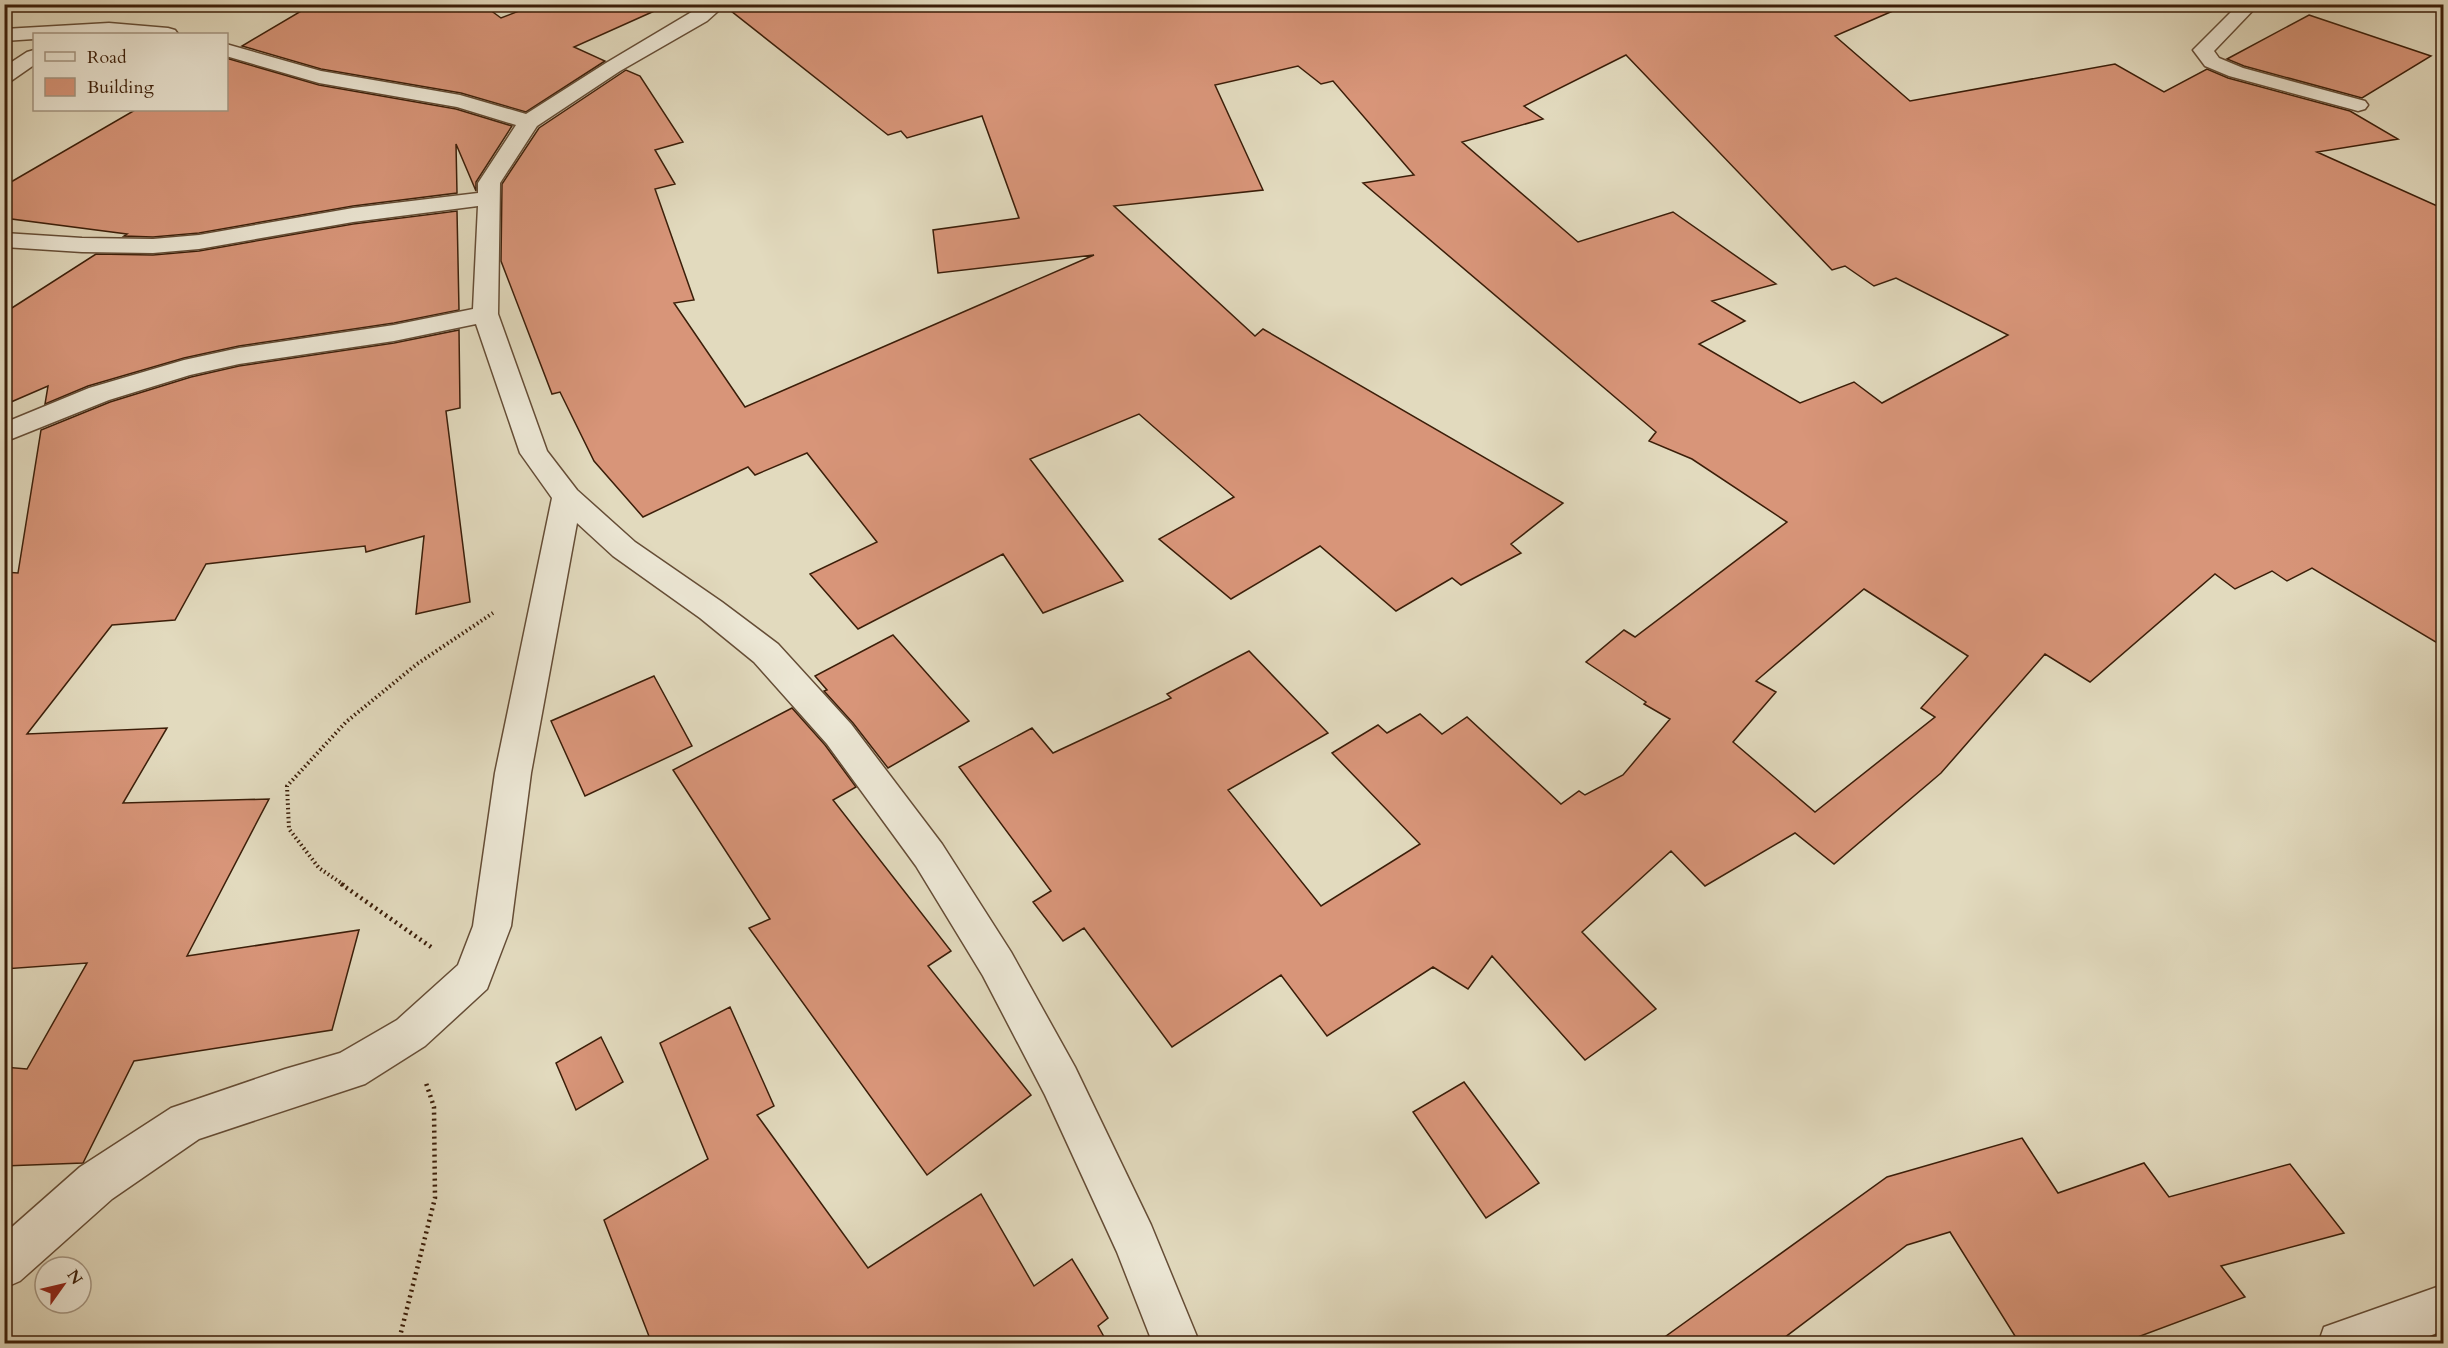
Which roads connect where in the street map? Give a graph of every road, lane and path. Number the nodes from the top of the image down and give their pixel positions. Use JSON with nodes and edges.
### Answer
{"nodes":[{"id":1,"x":717,"y":4,"type":"edge"},
{"id":2,"x":2250,"y":4,"type":"edge"},
{"id":3,"x":110,"y":10,"type":"dead end"},
{"id":4,"x":68,"y":33,"type":"edge"},
{"id":5,"x":158,"y":33,"type":"edge"},
{"id":6,"x":33,"y":35,"type":"edge"},
{"id":7,"x":4,"y":36,"type":"edge"},
{"id":8,"x":228,"y":51,"type":"edge"},
{"id":9,"x":33,"y":57,"type":"edge"},
{"id":10,"x":4,"y":77,"type":"edge"},
{"id":11,"x":2358,"y":105,"type":"dead end"},
{"id":12,"x":529,"y":122,"type":"junction"},
{"id":13,"x":490,"y":198,"type":"junction"},
{"id":14,"x":4,"y":240,"type":"edge"},
{"id":15,"x":485,"y":314,"type":"junction"},
{"id":16,"x":4,"y":433,"type":"edge"},
{"id":17,"x":567,"y":497,"type":"junction"},
{"id":18,"x":554,"y":569,"type":"junction"},
{"id":19,"x":473,"y":976,"type":"junction"},
{"id":20,"x":411,"y":1033,"type":"junction"},
{"id":21,"x":4,"y":1265,"type":"edge"},
{"id":22,"x":2444,"y":1311,"type":"edge"},
{"id":23,"x":398,"y":1344,"type":"edge"},
{"id":24,"x":1177,"y":1344,"type":"edge"},
{"id":25,"x":2341,"y":1344,"type":"edge"}],
"edges":[{"from":1,"to":12,"type":"street"},
{"from":2,"to":11,"type":"street"},
{"from":3,"to":4,"type":"street"},
{"from":4,"to":5,"type":"street"},
{"from":6,"to":7,"type":"street"},
{"from":8,"to":12,"type":"street"},
{"from":9,"to":10,"type":"street"},
{"from":12,"to":13,"type":"street"},
{"from":13,"to":14,"type":"street"},
{"from":13,"to":15,"type":"street"},
{"from":15,"to":16,"type":"street"},
{"from":15,"to":17,"type":"street"},
{"from":17,"to":18,"type":"street"},
{"from":17,"to":24,"type":"street"},
{"from":18,"to":19,"type":"street"},
{"from":18,"to":19,"type":"path"},
{"from":19,"to":20,"type":"street"},
{"from":20,"to":21,"type":"street"},
{"from":20,"to":23,"type":"path"},
{"from":22,"to":25,"type":"street"}]}
